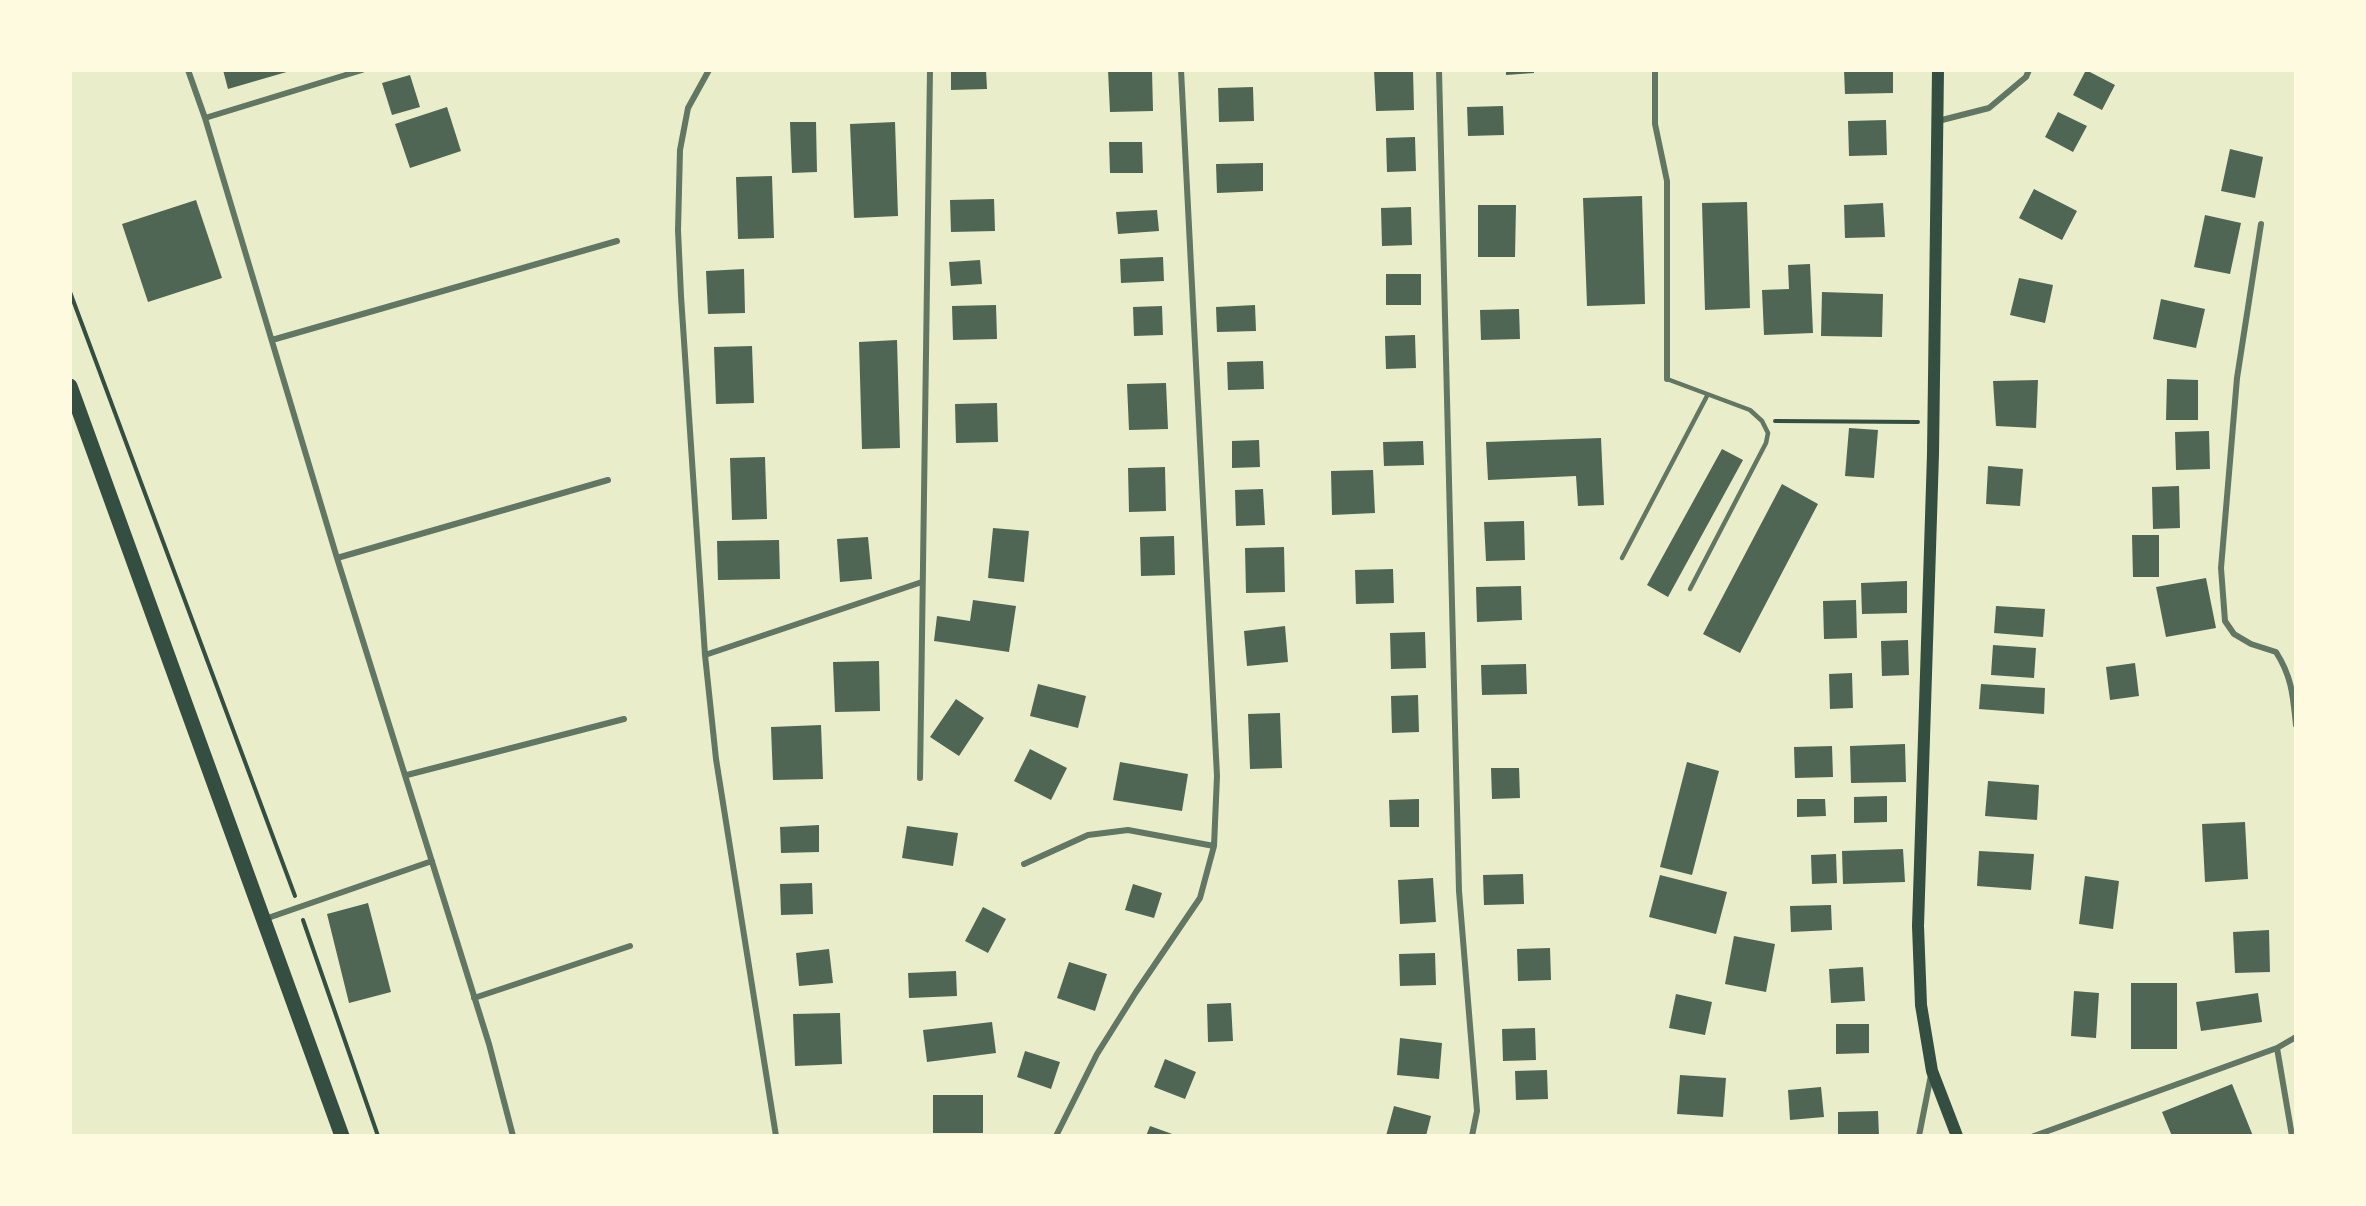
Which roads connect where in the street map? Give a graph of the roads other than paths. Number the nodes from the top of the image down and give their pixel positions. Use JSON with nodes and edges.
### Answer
{"nodes":[{"id":1,"x":188,"y":70,"type":"edge"},
{"id":2,"x":362,"y":70,"type":"edge"},
{"id":3,"x":709,"y":70,"type":"edge"},
{"id":4,"x":930,"y":70,"type":"edge"},
{"id":5,"x":1181,"y":70,"type":"edge"},
{"id":6,"x":1439,"y":70,"type":"edge"},
{"id":7,"x":1655,"y":70,"type":"edge"},
{"id":8,"x":1938,"y":70,"type":"edge"},
{"id":9,"x":2029,"y":70,"type":"edge"},
{"id":10,"x":205,"y":118,"type":"junction"},
{"id":11,"x":1938,"y":121,"type":"junction"},
{"id":12,"x":2261,"y":224,"type":"dead end"},
{"id":13,"x":617,"y":241,"type":"dead end"},
{"id":14,"x":272,"y":340,"type":"junction"},
{"id":15,"x":1667,"y":379,"type":"joint"},
{"id":16,"x":70,"y":386,"type":"edge"},
{"id":17,"x":1707,"y":396,"type":"junction"},
{"id":18,"x":608,"y":480,"type":"dead end"},
{"id":19,"x":337,"y":558,"type":"junction"},
{"id":20,"x":1622,"y":558,"type":"dead end"},
{"id":21,"x":922,"y":582,"type":"junction"},
{"id":22,"x":1690,"y":589,"type":"dead end"},
{"id":23,"x":705,"y":655,"type":"junction"},
{"id":24,"x":624,"y":719,"type":"dead end"},
{"id":25,"x":2295,"y":725,"type":"edge"},
{"id":26,"x":406,"y":775,"type":"junction"},
{"id":27,"x":920,"y":778,"type":"dead end"},
{"id":28,"x":1214,"y":846,"type":"junction"},
{"id":29,"x":432,"y":861,"type":"junction"},
{"id":30,"x":1024,"y":864,"type":"dead end"},
{"id":31,"x":264,"y":919,"type":"junction"},
{"id":32,"x":630,"y":946,"type":"dead end"},
{"id":33,"x":474,"y":998,"type":"junction"},
{"id":34,"x":2295,"y":1037,"type":"edge"},
{"id":35,"x":2277,"y":1048,"type":"junction"},
{"id":36,"x":1932,"y":1071,"type":"junction"},
{"id":37,"x":342,"y":1136,"type":"edge"},
{"id":38,"x":513,"y":1136,"type":"edge"},
{"id":39,"x":776,"y":1136,"type":"edge"},
{"id":40,"x":1056,"y":1136,"type":"edge"},
{"id":41,"x":1473,"y":1136,"type":"edge"},
{"id":42,"x":1919,"y":1136,"type":"edge"},
{"id":43,"x":1957,"y":1136,"type":"edge"},
{"id":44,"x":2034,"y":1136,"type":"edge"},
{"id":45,"x":2292,"y":1136,"type":"edge"}],
"edges":[{"from":1,"to":10,"type":"street"},
{"from":2,"to":10,"type":"street"},
{"from":3,"to":23,"type":"street"},
{"from":4,"to":21,"type":"street"},
{"from":5,"to":28,"type":"street"},
{"from":6,"to":41,"type":"street"},
{"from":7,"to":15,"type":"street"},
{"from":8,"to":11,"type":"main road"},
{"from":9,"to":11,"type":"street"},
{"from":10,"to":14,"type":"street"},
{"from":11,"to":36,"type":"main road"},
{"from":12,"to":25,"type":"street"},
{"from":13,"to":14,"type":"street"},
{"from":14,"to":19,"type":"street"},
{"from":15,"to":17,"type":"lane"},
{"from":16,"to":31,"type":"main road"},
{"from":17,"to":20,"type":"lane"},
{"from":17,"to":22,"type":"lane"},
{"from":18,"to":19,"type":"street"},
{"from":19,"to":26,"type":"street"},
{"from":21,"to":23,"type":"street"},
{"from":21,"to":27,"type":"street"},
{"from":23,"to":39,"type":"street"},
{"from":24,"to":26,"type":"street"},
{"from":26,"to":29,"type":"street"},
{"from":28,"to":30,"type":"street"},
{"from":28,"to":40,"type":"street"},
{"from":29,"to":31,"type":"street"},
{"from":29,"to":33,"type":"street"},
{"from":31,"to":37,"type":"main road"},
{"from":32,"to":33,"type":"street"},
{"from":33,"to":38,"type":"street"},
{"from":34,"to":35,"type":"street"},
{"from":35,"to":44,"type":"street"},
{"from":35,"to":45,"type":"street"},
{"from":36,"to":42,"type":"street"},
{"from":36,"to":43,"type":"main road"}]}
